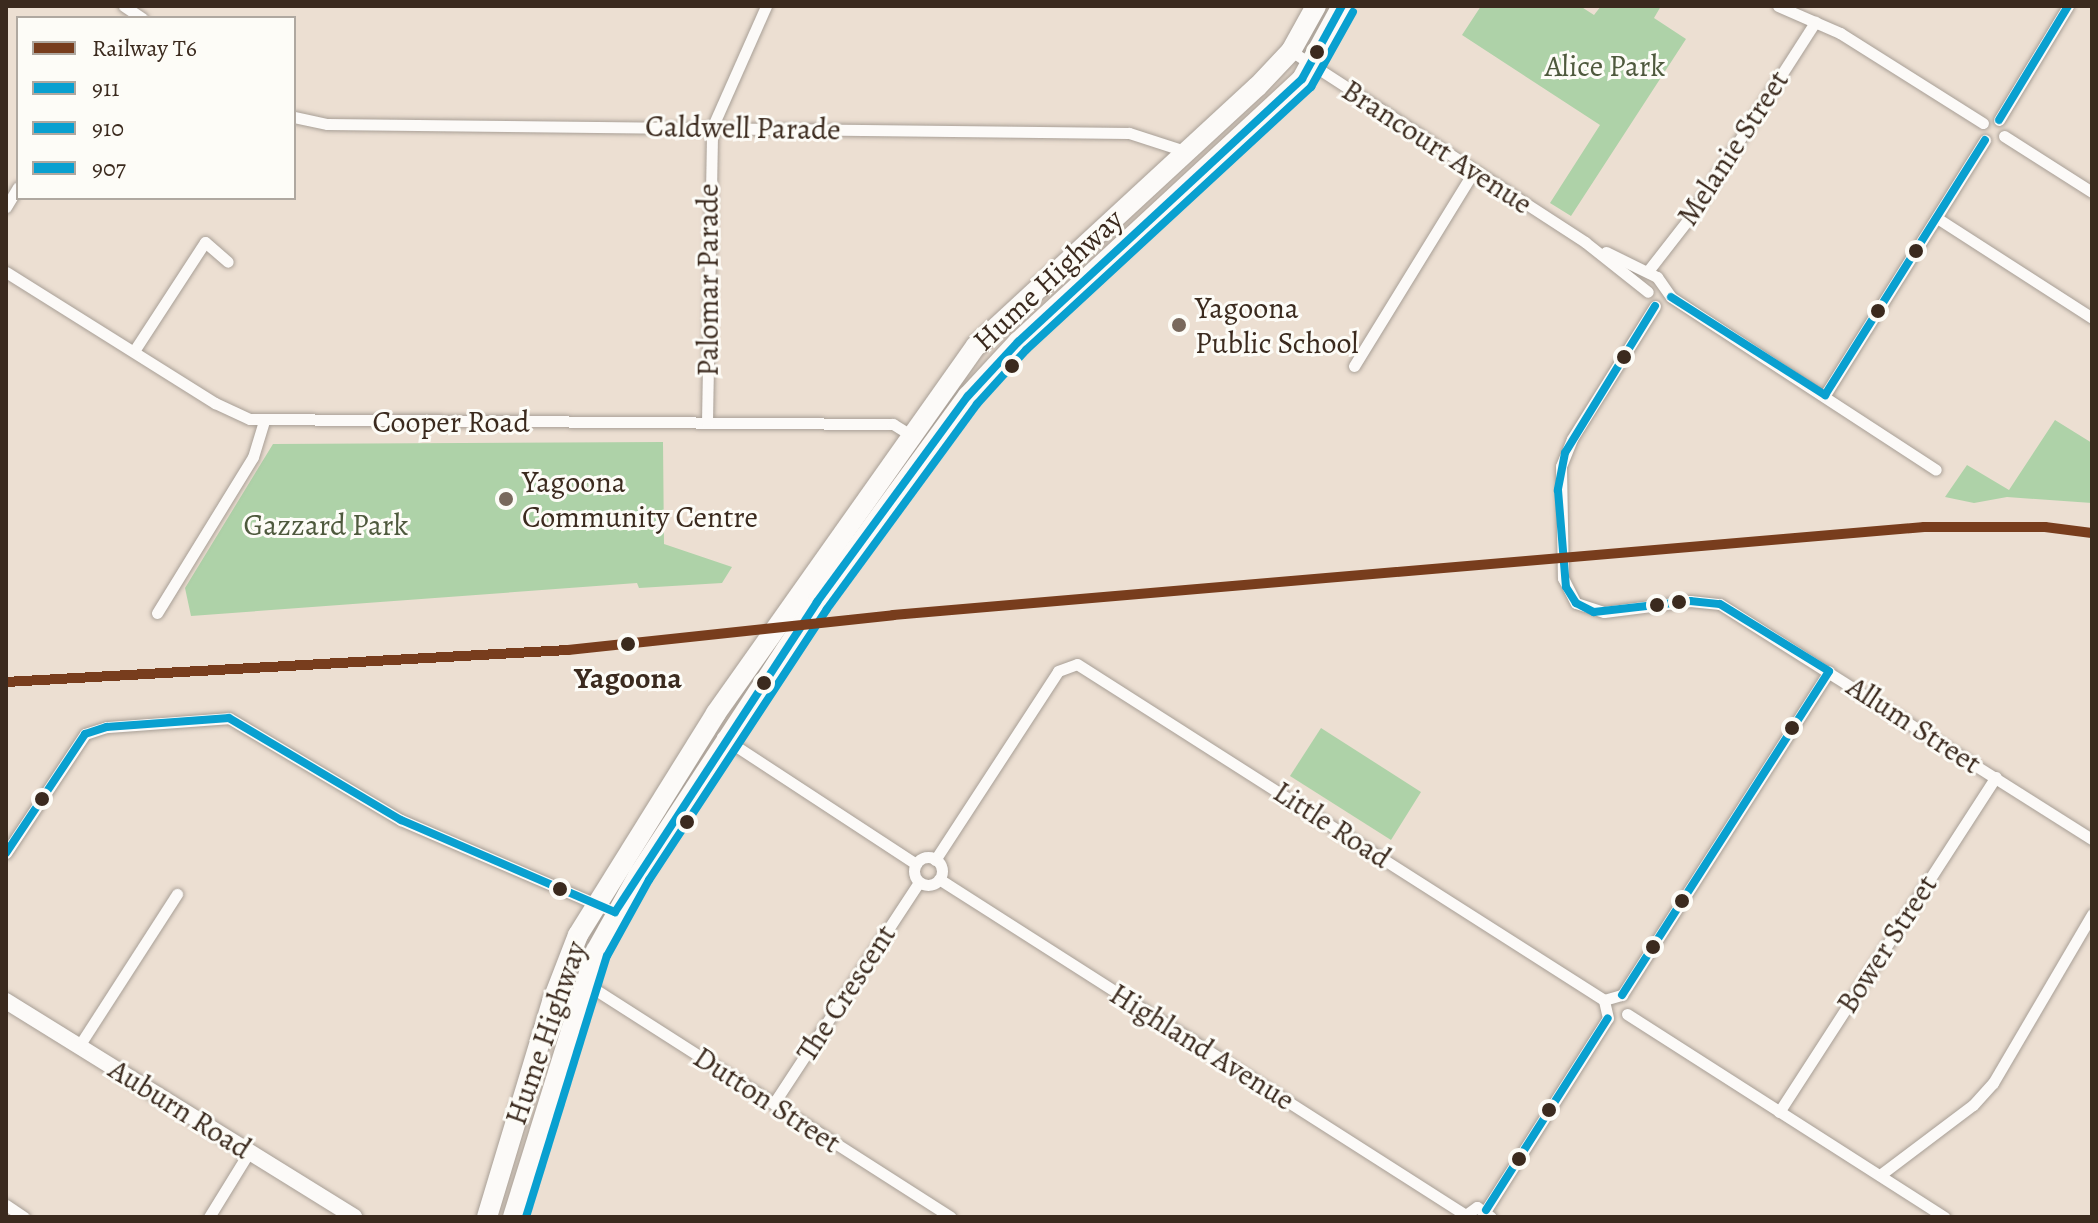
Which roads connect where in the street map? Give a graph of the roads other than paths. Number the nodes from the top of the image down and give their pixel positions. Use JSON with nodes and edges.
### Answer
{"nodes":[{"id":1,"x":766,"y":6,"type":"edge"},
{"id":2,"x":1316,"y":6,"type":"edge"},
{"id":3,"x":1342,"y":6,"type":"edge"},
{"id":4,"x":1778,"y":6,"type":"edge"},
{"id":5,"x":2068,"y":6,"type":"edge"},
{"id":6,"x":1815,"y":22,"type":"junction"},
{"id":7,"x":1291,"y":51,"type":"junction"},
{"id":8,"x":1311,"y":66,"type":"junction"},
{"id":9,"x":296,"y":117,"type":"edge"},
{"id":10,"x":1999,"y":120,"type":"junction"},
{"id":11,"x":1983,"y":123,"type":"junction"},
{"id":12,"x":712,"y":128,"type":"junction"},
{"id":13,"x":2004,"y":136,"type":"junction"},
{"id":14,"x":1985,"y":140,"type":"junction"},
{"id":15,"x":1189,"y":152,"type":"junction"},
{"id":16,"x":1474,"y":171,"type":"junction"},
{"id":17,"x":2092,"y":192,"type":"edge"},
{"id":18,"x":1937,"y":218,"type":"junction"},
{"id":19,"x":1585,"y":242,"type":"junction"},
{"id":20,"x":228,"y":262,"type":"dead end"},
{"id":21,"x":1648,"y":271,"type":"junction"},
{"id":22,"x":6,"y":272,"type":"edge"},
{"id":23,"x":1664,"y":284,"type":"junction"},
{"id":24,"x":1648,"y":292,"type":"junction"},
{"id":25,"x":1671,"y":297,"type":"junction"},
{"id":26,"x":1655,"y":306,"type":"junction"},
{"id":27,"x":2092,"y":318,"type":"edge"},
{"id":28,"x":134,"y":351,"type":"junction"},
{"id":29,"x":1354,"y":366,"type":"dead end"},
{"id":30,"x":1825,"y":395,"type":"junction"},
{"id":31,"x":264,"y":421,"type":"junction"},
{"id":32,"x":707,"y":422,"type":"junction"},
{"id":33,"x":909,"y":434,"type":"junction"},
{"id":34,"x":929,"y":448,"type":"junction"},
{"id":35,"x":1936,"y":470,"type":"dead end"},
{"id":36,"x":157,"y":613,"type":"dead end"},
{"id":37,"x":1829,"y":671,"type":"junction"},
{"id":38,"x":706,"y":727,"type":"junction"},
{"id":39,"x":727,"y":741,"type":"junction"},
{"id":40,"x":1996,"y":777,"type":"junction"},
{"id":41,"x":2092,"y":839,"type":"edge"},
{"id":42,"x":6,"y":853,"type":"edge"},
{"id":43,"x":935,"y":860,"type":"junction"},
{"id":44,"x":916,"y":864,"type":"junction"},
{"id":45,"x":939,"y":879,"type":"junction"},
{"id":46,"x":919,"y":882,"type":"junction"},
{"id":47,"x":177,"y":894,"type":"dead end"},
{"id":48,"x":595,"y":904,"type":"junction"},
{"id":49,"x":615,"y":912,"type":"junction"},
{"id":50,"x":2092,"y":914,"type":"edge"},
{"id":51,"x":584,"y":982,"type":"junction"},
{"id":52,"x":1622,"y":995,"type":"junction"},
{"id":53,"x":1604,"y":1000,"type":"junction"},
{"id":54,"x":6,"y":1001,"type":"edge"},
{"id":55,"x":1627,"y":1014,"type":"junction"},
{"id":56,"x":1608,"y":1018,"type":"junction"},
{"id":57,"x":79,"y":1046,"type":"junction"},
{"id":58,"x":774,"y":1103,"type":"junction"},
{"id":59,"x":1779,"y":1112,"type":"junction"},
{"id":60,"x":249,"y":1152,"type":"junction"},
{"id":61,"x":1880,"y":1175,"type":"junction"},
{"id":62,"x":6,"y":1205,"type":"edge"},
{"id":63,"x":1488,"y":1214,"type":"edge"},
{"id":64,"x":1464,"y":1216,"type":"edge"},
{"id":65,"x":24,"y":1217,"type":"edge"},
{"id":66,"x":209,"y":1217,"type":"edge"},
{"id":67,"x":354,"y":1217,"type":"edge"},
{"id":68,"x":487,"y":1217,"type":"edge"},
{"id":69,"x":513,"y":1217,"type":"edge"},
{"id":70,"x":951,"y":1217,"type":"edge"},
{"id":71,"x":1945,"y":1217,"type":"edge"}],
"edges":[{"from":1,"to":12,"type":"street","name":"Palomar Parade"},
{"from":2,"to":7,"type":"highway","name":"Hume Highway"},
{"from":3,"to":8,"type":"highway","name":"Hume Highway"},
{"from":4,"to":6,"type":"street"},
{"from":5,"to":10,"type":"street"},
{"from":6,"to":11,"type":"street"},
{"from":6,"to":21,"type":"street","name":"Melanie Street"},
{"from":7,"to":8,"type":"street","name":"Brancourt Avenue"},
{"from":7,"to":15,"type":"highway","name":"Hume Highway"},
{"from":8,"to":16,"type":"street","name":"Brancourt Avenue"},
{"from":8,"to":34,"type":"highway","name":"Hume Highway"},
{"from":9,"to":12,"type":"street","name":"Caldwell Parade"},
{"from":10,"to":11,"type":"street"},
{"from":10,"to":13,"type":"street"},
{"from":11,"to":14,"type":"street"},
{"from":12,"to":15,"type":"street","name":"Caldwell Parade"},
{"from":12,"to":32,"type":"street","name":"Palomar Parade"},
{"from":13,"to":14,"type":"street"},
{"from":13,"to":17,"type":"street"},
{"from":14,"to":18,"type":"street"},
{"from":15,"to":33,"type":"highway","name":"Hume Highway"},
{"from":16,"to":19,"type":"street","name":"Brancourt Avenue"},
{"from":16,"to":29,"type":"street"},
{"from":18,"to":27,"type":"street"},
{"from":18,"to":30,"type":"street"},
{"from":19,"to":21,"type":"street","name":"Brancourt Avenue"},
{"from":19,"to":24,"type":"street","name":"Brancourt Avenue"},
{"from":20,"to":28,"type":"street"},
{"from":21,"to":23,"type":"street","name":"Brancourt Avenue"},
{"from":22,"to":28,"type":"street","name":"Cooper Road"},
{"from":23,"to":24,"type":"street"},
{"from":23,"to":25,"type":"street"},
{"from":24,"to":26,"type":"street"},
{"from":25,"to":26,"type":"street"},
{"from":25,"to":30,"type":"street"},
{"from":26,"to":37,"type":"street","name":"Allum Street"},
{"from":28,"to":31,"type":"street","name":"Cooper Road"},
{"from":30,"to":35,"type":"street"},
{"from":31,"to":32,"type":"street","name":"Cooper Road"},
{"from":31,"to":36,"type":"street"},
{"from":32,"to":33,"type":"street","name":"Cooper Road"},
{"from":33,"to":34,"type":"street","name":"Cooper Road"},
{"from":33,"to":38,"type":"highway","name":"Hume Highway"},
{"from":34,"to":39,"type":"highway","name":"Hume Highway"},
{"from":37,"to":40,"type":"street","name":"Allum Street"},
{"from":37,"to":52,"type":"street"},
{"from":38,"to":39,"type":"street"},
{"from":38,"to":48,"type":"highway","name":"Hume Highway"},
{"from":39,"to":44,"type":"street"},
{"from":39,"to":49,"type":"highway","name":"Hume Highway"},
{"from":40,"to":41,"type":"street","name":"Allum Street"},
{"from":40,"to":59,"type":"street","name":"Bower Street"},
{"from":42,"to":48,"type":"street"},
{"from":43,"to":44,"type":"street"},
{"from":43,"to":45,"type":"street"},
{"from":43,"to":53,"type":"street","name":"Little Road"},
{"from":44,"to":46,"type":"street"},
{"from":45,"to":46,"type":"street"},
{"from":45,"to":64,"type":"street","name":"Highland Avenue"},
{"from":46,"to":58,"type":"street","name":"The Crescent"},
{"from":47,"to":57,"type":"street"},
{"from":48,"to":49,"type":"street"},
{"from":48,"to":68,"type":"highway","name":"Hume Highway"},
{"from":49,"to":51,"type":"highway","name":"Hume Highway"},
{"from":50,"to":61,"type":"street"},
{"from":51,"to":58,"type":"street","name":"Dutton Street"},
{"from":51,"to":69,"type":"highway","name":"Hume Highway"},
{"from":52,"to":53,"type":"street"},
{"from":52,"to":55,"type":"street"},
{"from":53,"to":56,"type":"street"},
{"from":54,"to":57,"type":"main road","name":"Auburn Road"},
{"from":55,"to":56,"type":"street"},
{"from":55,"to":59,"type":"street"},
{"from":56,"to":63,"type":"street"},
{"from":57,"to":60,"type":"main road","name":"Auburn Road"},
{"from":58,"to":70,"type":"street","name":"Dutton Street"},
{"from":59,"to":61,"type":"street"},
{"from":60,"to":66,"type":"street"},
{"from":60,"to":67,"type":"main road","name":"Auburn Road"},
{"from":61,"to":71,"type":"street"},
{"from":62,"to":65,"type":"street"},
{"from":63,"to":64,"type":"street"}]}
